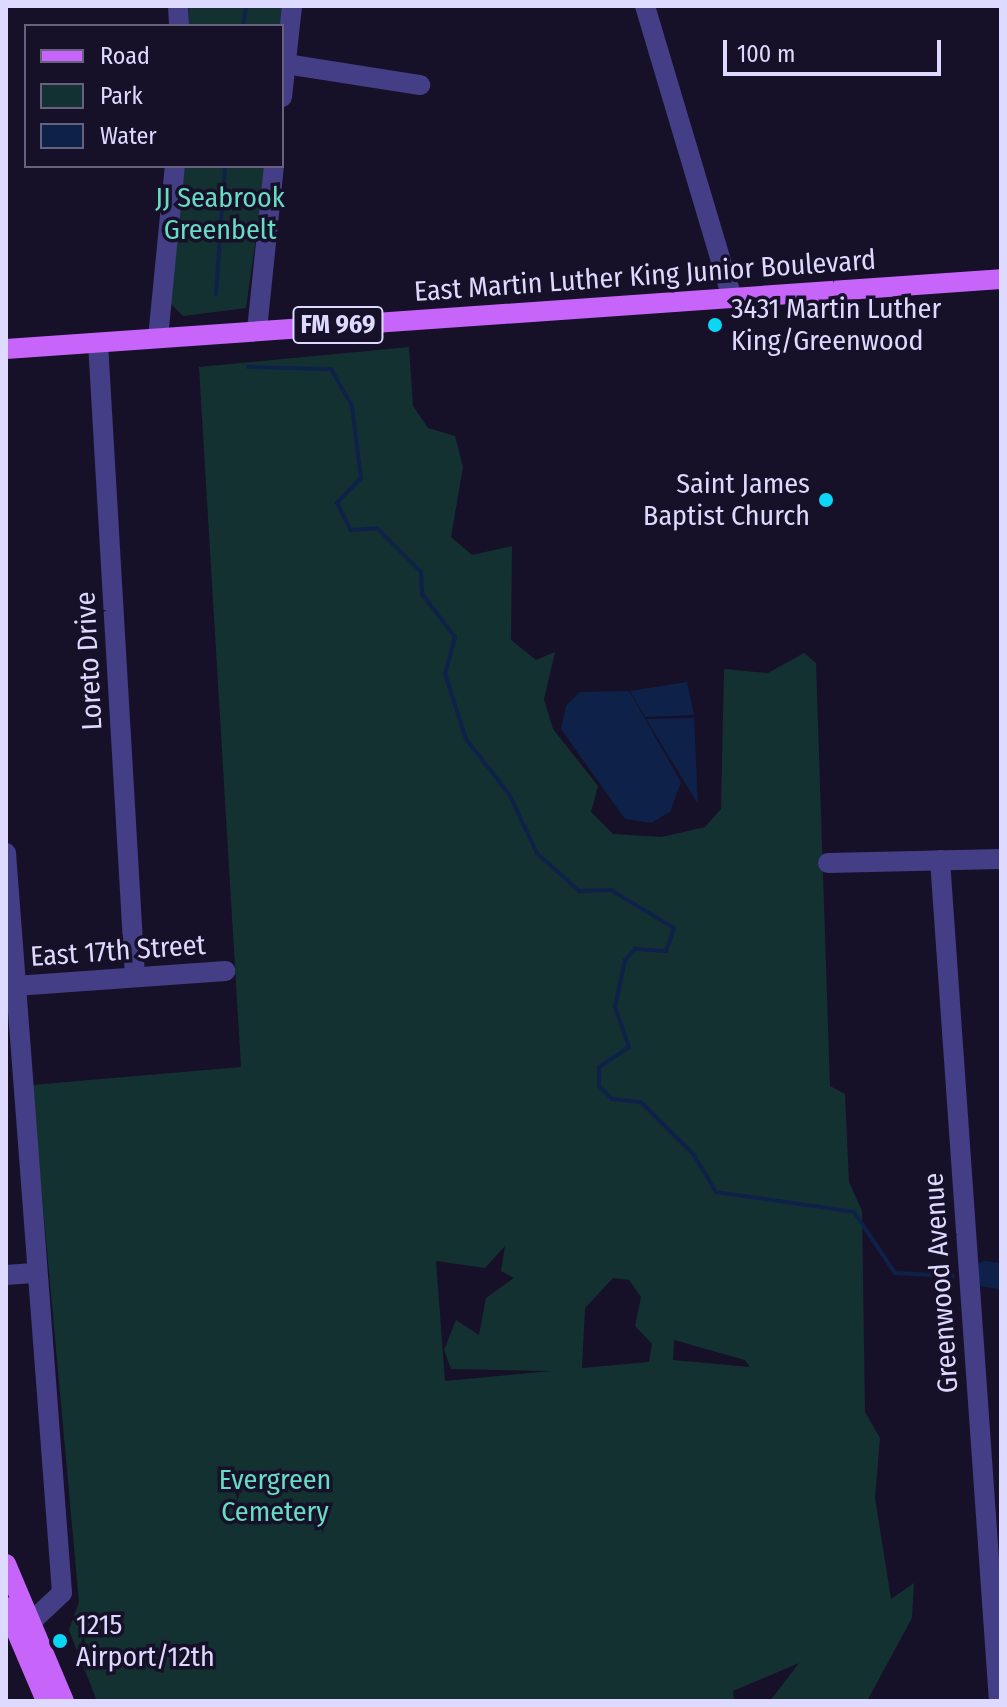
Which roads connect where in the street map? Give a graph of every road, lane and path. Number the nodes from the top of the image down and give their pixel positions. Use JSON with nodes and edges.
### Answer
{"nodes":[{"id":1,"x":292,"y":6,"type":"edge"},
{"id":2,"x":645,"y":6,"type":"edge"},
{"id":3,"x":286,"y":64,"type":"junction"},
{"id":4,"x":284,"y":80,"type":"edge"},
{"id":5,"x":420,"y":85,"type":"dead end"},
{"id":6,"x":175,"y":168,"type":"edge"},
{"id":7,"x":274,"y":168,"type":"edge"},
{"id":8,"x":1001,"y":279,"type":"edge"},
{"id":9,"x":732,"y":298,"type":"junction"},
{"id":10,"x":257,"y":330,"type":"junction"},
{"id":11,"x":158,"y":338,"type":"junction"},
{"id":12,"x":98,"y":343,"type":"junction"},
{"id":13,"x":6,"y":349,"type":"edge"},
{"id":14,"x":6,"y":853,"type":"edge"},
{"id":15,"x":1001,"y":859,"type":"edge"},
{"id":16,"x":940,"y":860,"type":"junction"},
{"id":17,"x":828,"y":863,"type":"dead end"},
{"id":18,"x":8,"y":902,"type":"edge"},
{"id":19,"x":225,"y":971,"type":"dead end"},
{"id":20,"x":135,"y":977,"type":"junction"},
{"id":21,"x":15,"y":986,"type":"junction"},
{"id":22,"x":15,"y":1087,"type":"edge"},
{"id":23,"x":37,"y":1273,"type":"junction"},
{"id":24,"x":6,"y":1275,"type":"edge"},
{"id":25,"x":6,"y":1564,"type":"edge"},
{"id":26,"x":6,"y":1607,"type":"edge"},
{"id":27,"x":31,"y":1622,"type":"junction"},
{"id":28,"x":14,"y":1645,"type":"edge"},
{"id":29,"x":46,"y":1701,"type":"edge"},
{"id":30,"x":64,"y":1701,"type":"edge"},
{"id":31,"x":999,"y":1701,"type":"edge"}],
"edges":[{"from":1,"to":3,"type":"street"},
{"from":2,"to":9,"type":"street"},
{"from":3,"to":4,"type":"street"},
{"from":3,"to":5,"type":"street"},
{"from":6,"to":11,"type":"street"},
{"from":7,"to":10,"type":"street"},
{"from":8,"to":9,"type":"main road","name":"East Martin Luther King Junior Boulevard","number":"FM 969"},
{"from":9,"to":10,"type":"main road","name":"East Martin Luther King Junior Boulevard","number":"FM 969"},
{"from":10,"to":11,"type":"main road","name":"East Martin Luther King Junior Boulevard","number":"FM 969"},
{"from":11,"to":12,"type":"main road","name":"East Martin Luther King Junior Boulevard","number":"FM 969"},
{"from":12,"to":13,"type":"main road","name":"East Martin Luther King Junior Boulevard","number":"FM 969"},
{"from":12,"to":20,"type":"street","name":"Loreto Drive"},
{"from":14,"to":18,"type":"street"},
{"from":15,"to":16,"type":"street"},
{"from":16,"to":17,"type":"street"},
{"from":16,"to":31,"type":"street","name":"Greenwood Avenue"},
{"from":18,"to":21,"type":"street"},
{"from":19,"to":20,"type":"street","name":"East 17th Street"},
{"from":20,"to":21,"type":"street","name":"East 17th Street"},
{"from":21,"to":22,"type":"street"},
{"from":22,"to":23,"type":"street"},
{"from":23,"to":24,"type":"street"},
{"from":23,"to":27,"type":"street"},
{"from":25,"to":27,"type":"main road"},
{"from":26,"to":28,"type":"main road"},
{"from":27,"to":30,"type":"main road"},
{"from":28,"to":29,"type":"main road"}]}
